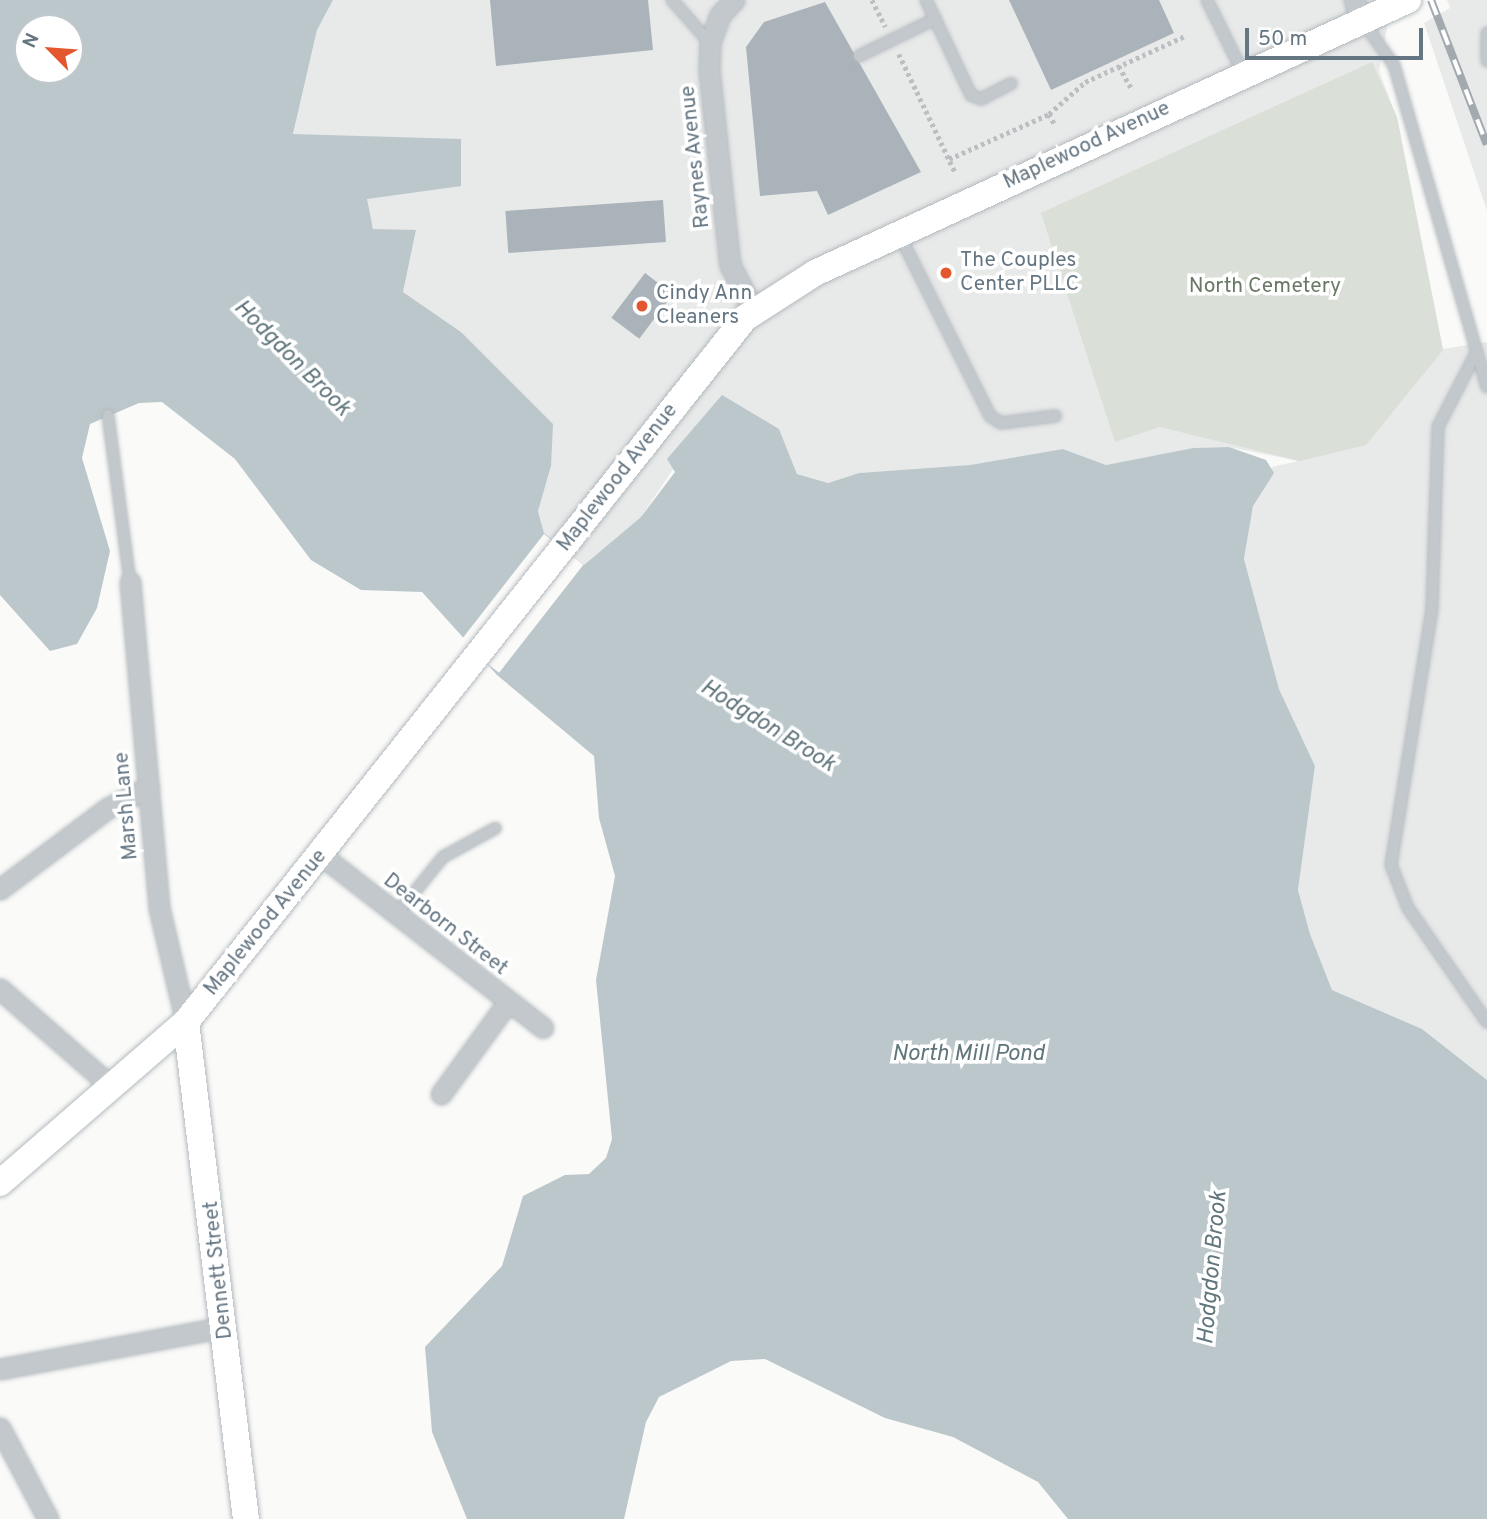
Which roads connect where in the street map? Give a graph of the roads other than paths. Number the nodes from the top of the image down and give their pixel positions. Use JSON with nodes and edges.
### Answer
{"nodes":[{"id":1,"x":672,"y":0,"type":"edge"},
{"id":2,"x":734,"y":0,"type":"edge"},
{"id":3,"x":926,"y":0,"type":"edge"},
{"id":4,"x":1207,"y":0,"type":"edge"},
{"id":5,"x":1408,"y":0,"type":"edge"},
{"id":6,"x":1358,"y":9,"type":"edge"},
{"id":7,"x":935,"y":19,"type":"junction"},
{"id":8,"x":1487,"y":33,"type":"edge"},
{"id":9,"x":710,"y":42,"type":"junction"},
{"id":10,"x":859,"y":56,"type":"dead end"},
{"id":11,"x":1487,"y":61,"type":"edge"},
{"id":12,"x":1243,"y":73,"type":"junction"},
{"id":13,"x":1011,"y":84,"type":"dead end"},
{"id":14,"x":899,"y":234,"type":"junction"},
{"id":15,"x":754,"y":310,"type":"junction"},
{"id":16,"x":1476,"y":352,"type":"junction"},
{"id":17,"x":1487,"y":387,"type":"edge"},
{"id":18,"x":108,"y":415,"type":"dead end"},
{"id":19,"x":1056,"y":416,"type":"dead end"},
{"id":20,"x":130,"y":582,"type":"joint"},
{"id":21,"x":149,"y":787,"type":"junction"},
{"id":22,"x":496,"y":828,"type":"dead end"},
{"id":23,"x":321,"y":855,"type":"junction"},
{"id":24,"x":21,"y":873,"type":"junction"},
{"id":25,"x":0,"y":878,"type":"edge"},
{"id":26,"x":0,"y":889,"type":"edge"},
{"id":27,"x":395,"y":916,"type":"junction"},
{"id":28,"x":0,"y":989,"type":"edge"},
{"id":29,"x":507,"y":1003,"type":"junction"},
{"id":30,"x":186,"y":1022,"type":"junction"},
{"id":31,"x":1487,"y":1022,"type":"edge"},
{"id":32,"x":543,"y":1028,"type":"dead end"},
{"id":33,"x":112,"y":1087,"type":"junction"},
{"id":34,"x":441,"y":1094,"type":"dead end"},
{"id":35,"x":0,"y":1183,"type":"edge"},
{"id":36,"x":225,"y":1327,"type":"junction"},
{"id":37,"x":0,"y":1369,"type":"edge"},
{"id":38,"x":0,"y":1427,"type":"edge"},
{"id":39,"x":48,"y":1519,"type":"edge"},
{"id":40,"x":246,"y":1519,"type":"edge"}],
"edges":[{"from":1,"to":9,"type":"lane"},
{"from":2,"to":9,"type":"street","name":"Raynes Avenue"},
{"from":3,"to":7,"type":"lane"},
{"from":4,"to":12,"type":"lane"},
{"from":5,"to":6,"type":"street","name":"Maplewood Avenue"},
{"from":6,"to":12,"type":"street","name":"Maplewood Avenue"},
{"from":6,"to":16,"type":"lane"},
{"from":7,"to":10,"type":"lane"},
{"from":7,"to":13,"type":"lane"},
{"from":8,"to":11,"type":"lane"},
{"from":9,"to":15,"type":"street","name":"Raynes Avenue"},
{"from":12,"to":14,"type":"street","name":"Maplewood Avenue"},
{"from":14,"to":15,"type":"street","name":"Maplewood Avenue"},
{"from":14,"to":19,"type":"lane"},
{"from":15,"to":23,"type":"street","name":"Maplewood Avenue"},
{"from":16,"to":17,"type":"lane"},
{"from":16,"to":31,"type":"lane"},
{"from":18,"to":20,"type":"lane"},
{"from":20,"to":21,"type":"street","name":"Marsh Lane"},
{"from":21,"to":24,"type":"street"},
{"from":21,"to":30,"type":"street","name":"Marsh Lane"},
{"from":22,"to":27,"type":"lane"},
{"from":23,"to":27,"type":"street","name":"Dearborn Street"},
{"from":23,"to":30,"type":"street","name":"Maplewood Avenue"},
{"from":24,"to":25,"type":"street"},
{"from":24,"to":26,"type":"street"},
{"from":27,"to":29,"type":"street","name":"Dearborn Street"},
{"from":28,"to":33,"type":"street"},
{"from":29,"to":32,"type":"street","name":"Dearborn Street"},
{"from":29,"to":34,"type":"street"},
{"from":30,"to":33,"type":"street","name":"Maplewood Avenue"},
{"from":30,"to":36,"type":"street","name":"Dennett Street"},
{"from":33,"to":35,"type":"street","name":"Maplewood Avenue"},
{"from":36,"to":37,"type":"street"},
{"from":36,"to":40,"type":"street","name":"Dennett Street"},
{"from":38,"to":39,"type":"street"}]}
